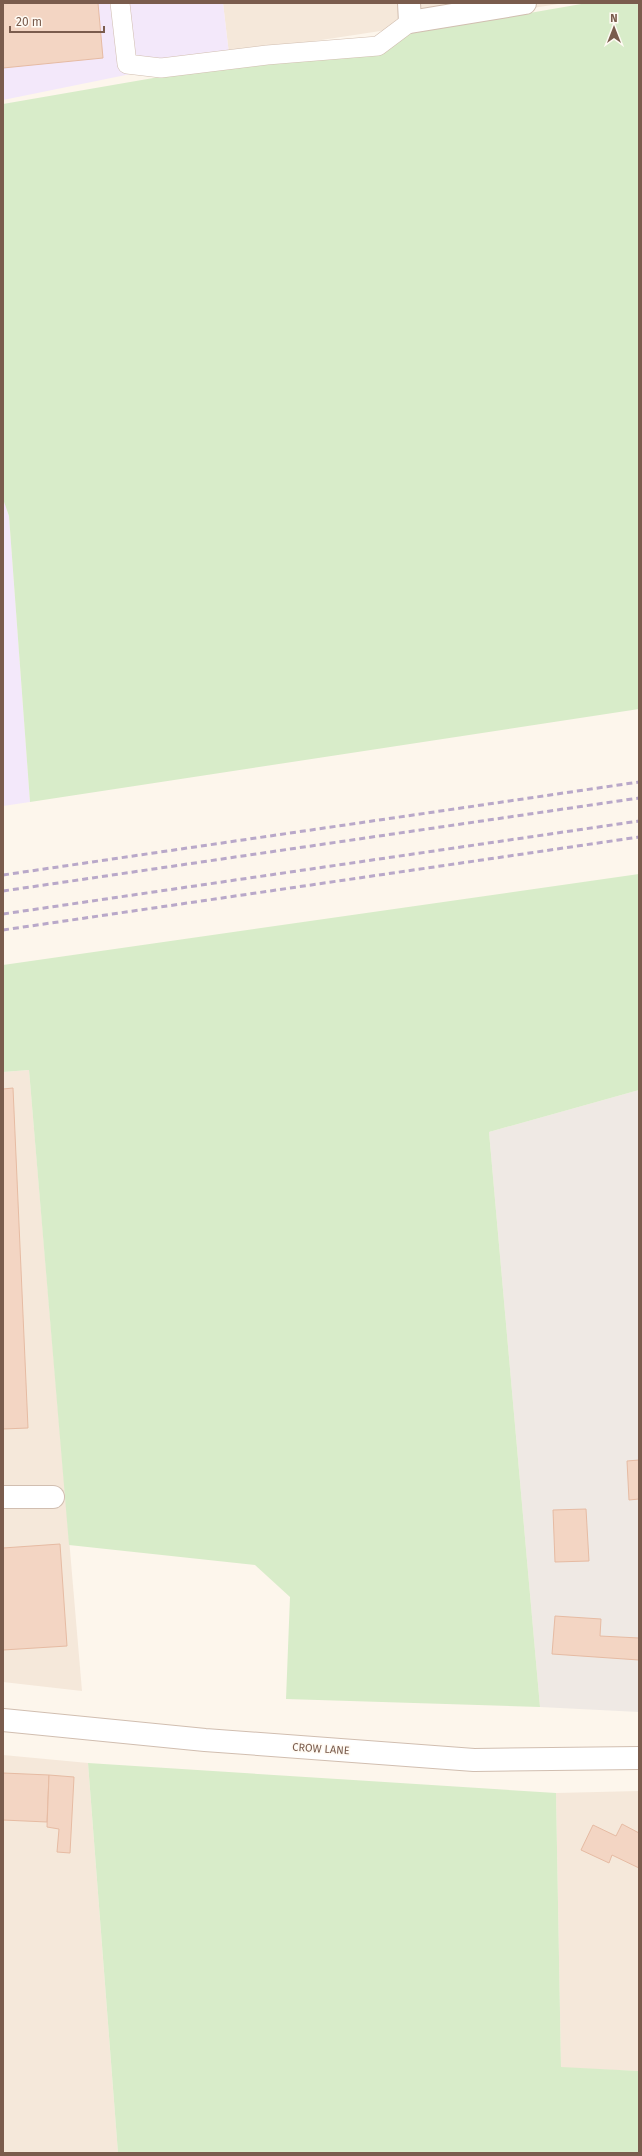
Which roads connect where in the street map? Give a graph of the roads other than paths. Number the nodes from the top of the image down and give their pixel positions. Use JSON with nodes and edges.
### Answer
{"nodes":[{"id":1,"x":120,"y":3,"type":"edge"},
{"id":2,"x":525,"y":3,"type":"edge"},
{"id":3,"x":410,"y":13,"type":"edge"},
{"id":4,"x":3,"y":1496,"type":"edge"},
{"id":5,"x":53,"y":1497,"type":"dead end"},
{"id":6,"x":3,"y":1720,"type":"edge"},
{"id":7,"x":639,"y":1758,"type":"edge"}],
"edges":[{"from":1,"to":3,"type":"lane"},
{"from":2,"to":3,"type":"street"},
{"from":4,"to":5,"type":"street"},
{"from":6,"to":7,"type":"street","name":"CROW LANE"}]}
